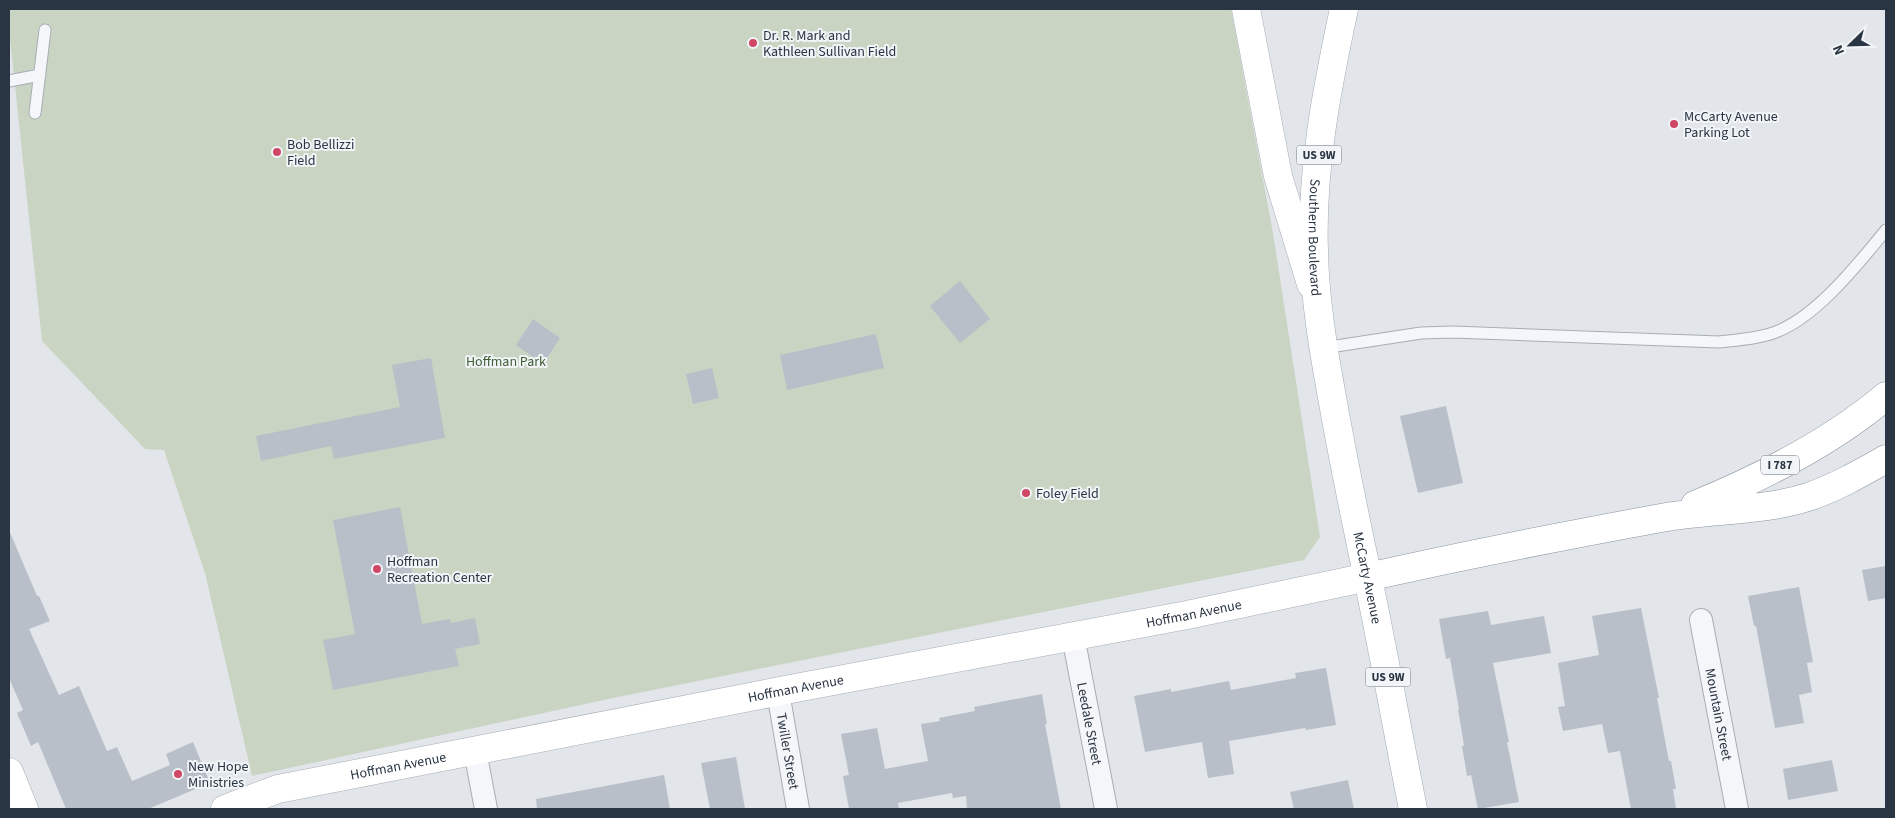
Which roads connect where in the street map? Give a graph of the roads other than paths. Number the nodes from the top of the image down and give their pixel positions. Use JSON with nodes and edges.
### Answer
{"nodes":[{"id":1,"x":1246,"y":9,"type":"edge"},
{"id":2,"x":1344,"y":9,"type":"edge"},
{"id":3,"x":45,"y":30,"type":"dead end"},
{"id":4,"x":40,"y":75,"type":"junction"},
{"id":5,"x":9,"y":81,"type":"edge"},
{"id":6,"x":35,"y":113,"type":"dead end"},
{"id":7,"x":1886,"y":230,"type":"edge"},
{"id":8,"x":1317,"y":303,"type":"junction"},
{"id":9,"x":1323,"y":348,"type":"junction"},
{"id":10,"x":1886,"y":396,"type":"edge"},
{"id":11,"x":1886,"y":460,"type":"edge"},
{"id":12,"x":1664,"y":518,"type":"junction"},
{"id":13,"x":1368,"y":577,"type":"junction"},
{"id":14,"x":1701,"y":620,"type":"dead end"},
{"id":15,"x":1073,"y":636,"type":"junction"},
{"id":16,"x":778,"y":692,"type":"junction"},
{"id":17,"x":475,"y":751,"type":"junction"},
{"id":18,"x":9,"y":772,"type":"edge"},
{"id":19,"x":24,"y":809,"type":"edge"},
{"id":20,"x":225,"y":809,"type":"edge"},
{"id":21,"x":486,"y":809,"type":"edge"},
{"id":22,"x":798,"y":809,"type":"edge"},
{"id":23,"x":1106,"y":809,"type":"edge"},
{"id":24,"x":1412,"y":809,"type":"edge"},
{"id":25,"x":1737,"y":809,"type":"edge"}],
"edges":[{"from":1,"to":8,"type":"main road"},
{"from":2,"to":8,"type":"main road","name":"Southern Boulevard","number":"US 9W"},
{"from":3,"to":4,"type":"lane"},
{"from":4,"to":5,"type":"lane"},
{"from":4,"to":6,"type":"lane"},
{"from":7,"to":9,"type":"lane"},
{"from":8,"to":9,"type":"main road","name":"Southern Boulevard","number":"US 9W"},
{"from":9,"to":13,"type":"main road","name":"McCarty Avenue","number":"US 9W"},
{"from":10,"to":12,"type":"main road","number":"I 787"},
{"from":11,"to":12,"type":"main road","number":"I 787"},
{"from":12,"to":13,"type":"main road","number":"I 787"},
{"from":13,"to":15,"type":"main road","name":"Hoffman Avenue"},
{"from":13,"to":24,"type":"main road","name":"McCarty Avenue","number":"US 9W"},
{"from":14,"to":25,"type":"street","name":"Mountain Street"},
{"from":15,"to":16,"type":"main road","name":"Hoffman Avenue"},
{"from":15,"to":23,"type":"street","name":"Leedale Street"},
{"from":16,"to":17,"type":"main road","name":"Hoffman Avenue"},
{"from":16,"to":22,"type":"street","name":"Twiller Street"},
{"from":17,"to":20,"type":"main road","name":"Hoffman Avenue"},
{"from":17,"to":21,"type":"street"},
{"from":18,"to":19,"type":"main road"}]}
